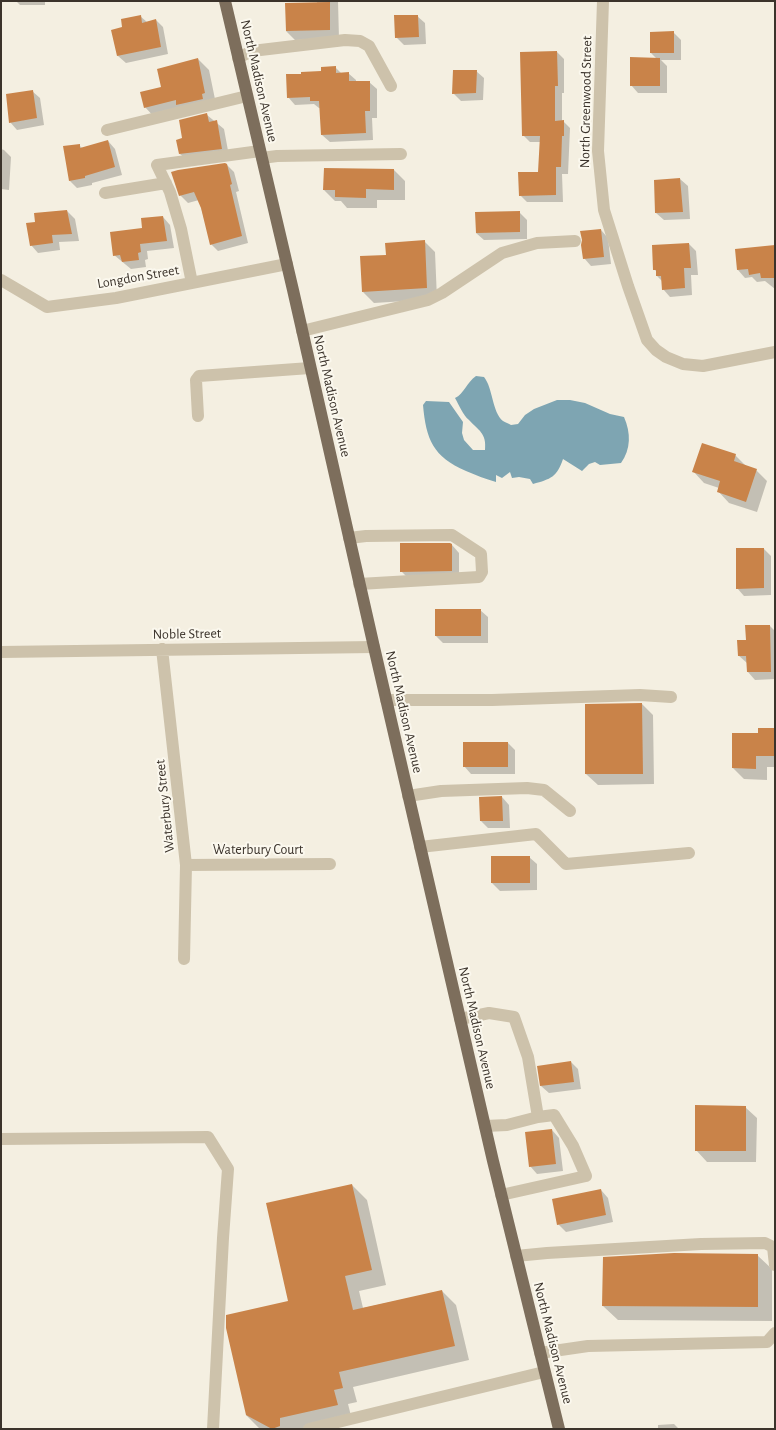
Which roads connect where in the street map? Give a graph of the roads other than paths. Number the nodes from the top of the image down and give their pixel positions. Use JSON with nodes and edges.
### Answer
{"nodes":[{"id":1,"x":225,"y":1,"type":"edge"},
{"id":2,"x":603,"y":1,"type":"edge"},
{"id":3,"x":238,"y":58,"type":"junction"},
{"id":4,"x":391,"y":86,"type":"dead end"},
{"id":5,"x":247,"y":96,"type":"junction"},
{"id":6,"x":107,"y":130,"type":"dead end"},
{"id":7,"x":261,"y":154,"type":"junction"},
{"id":8,"x":401,"y":154,"type":"dead end"},
{"id":9,"x":166,"y":183,"type":"junction"},
{"id":10,"x":105,"y":193,"type":"dead end"},
{"id":11,"x":575,"y":241,"type":"dead end"},
{"id":12,"x":287,"y":264,"type":"junction"},
{"id":13,"x":1,"y":280,"type":"edge"},
{"id":14,"x":192,"y":283,"type":"junction"},
{"id":15,"x":302,"y":331,"type":"junction"},
{"id":16,"x":775,"y":352,"type":"edge"},
{"id":17,"x":310,"y":368,"type":"junction"},
{"id":18,"x":198,"y":416,"type":"dead end"},
{"id":19,"x":349,"y":538,"type":"junction"},
{"id":20,"x":359,"y":584,"type":"junction"},
{"id":21,"x":374,"y":647,"type":"junction"},
{"id":22,"x":162,"y":649,"type":"junction"},
{"id":23,"x":1,"y":652,"type":"edge"},
{"id":24,"x":671,"y":697,"type":"dead end"},
{"id":25,"x":386,"y":700,"type":"junction"},
{"id":26,"x":408,"y":796,"type":"junction"},
{"id":27,"x":570,"y":811,"type":"dead end"},
{"id":28,"x":420,"y":847,"type":"junction"},
{"id":29,"x":689,"y":853,"type":"dead end"},
{"id":30,"x":330,"y":864,"type":"dead end"},
{"id":31,"x":186,"y":865,"type":"junction"},
{"id":32,"x":184,"y":959,"type":"dead end"},
{"id":33,"x":460,"y":1019,"type":"junction"},
{"id":34,"x":538,"y":1117,"type":"junction"},
{"id":35,"x":485,"y":1126,"type":"junction"},
{"id":36,"x":1,"y":1139,"type":"edge"},
{"id":37,"x":501,"y":1194,"type":"junction"},
{"id":38,"x":516,"y":1256,"type":"junction"},
{"id":39,"x":775,"y":1265,"type":"edge"},
{"id":40,"x":775,"y":1333,"type":"edge"},
{"id":41,"x":540,"y":1353,"type":"junction"},
{"id":42,"x":544,"y":1372,"type":"junction"},
{"id":43,"x":335,"y":1426,"type":"edge"},
{"id":44,"x":213,"y":1429,"type":"edge"},
{"id":45,"x":309,"y":1429,"type":"edge"},
{"id":46,"x":558,"y":1429,"type":"edge"}],
"edges":[{"from":1,"to":3,"type":"main road","name":"North Madison Avenue"},
{"from":2,"to":16,"type":"street","name":"North Greenwood Street"},
{"from":3,"to":4,"type":"street"},
{"from":3,"to":5,"type":"main road","name":"North Madison Avenue"},
{"from":5,"to":6,"type":"street"},
{"from":5,"to":7,"type":"main road","name":"North Madison Avenue"},
{"from":7,"to":8,"type":"street"},
{"from":7,"to":9,"type":"street"},
{"from":7,"to":12,"type":"main road","name":"North Madison Avenue"},
{"from":9,"to":10,"type":"street"},
{"from":9,"to":14,"type":"street"},
{"from":11,"to":15,"type":"street"},
{"from":12,"to":14,"type":"street","name":"Longdon Street"},
{"from":12,"to":15,"type":"main road","name":"North Madison Avenue"},
{"from":13,"to":14,"type":"street","name":"Longdon Street"},
{"from":15,"to":17,"type":"main road","name":"North Madison Avenue"},
{"from":17,"to":18,"type":"street"},
{"from":17,"to":19,"type":"main road","name":"North Madison Avenue"},
{"from":19,"to":20,"type":"main road","name":"North Madison Avenue"},
{"from":19,"to":20,"type":"street"},
{"from":20,"to":21,"type":"main road","name":"North Madison Avenue"},
{"from":21,"to":22,"type":"street","name":"Noble Street"},
{"from":21,"to":25,"type":"main road","name":"North Madison Avenue"},
{"from":22,"to":23,"type":"street","name":"Noble Street"},
{"from":22,"to":31,"type":"street","name":"Waterbury Street"},
{"from":24,"to":25,"type":"street"},
{"from":25,"to":26,"type":"main road","name":"North Madison Avenue"},
{"from":26,"to":27,"type":"street"},
{"from":26,"to":28,"type":"main road","name":"North Madison Avenue"},
{"from":28,"to":29,"type":"street"},
{"from":28,"to":33,"type":"main road","name":"North Madison Avenue"},
{"from":30,"to":31,"type":"street","name":"Waterbury Court"},
{"from":31,"to":32,"type":"street","name":"Waterbury Street"},
{"from":33,"to":34,"type":"street"},
{"from":33,"to":35,"type":"main road","name":"North Madison Avenue"},
{"from":34,"to":35,"type":"street"},
{"from":34,"to":37,"type":"street"},
{"from":35,"to":37,"type":"main road","name":"North Madison Avenue"},
{"from":36,"to":44,"type":"street"},
{"from":37,"to":38,"type":"main road","name":"North Madison Avenue"},
{"from":38,"to":39,"type":"street"},
{"from":38,"to":41,"type":"main road","name":"North Madison Avenue"},
{"from":40,"to":41,"type":"street"},
{"from":41,"to":42,"type":"main road","name":"North Madison Avenue"},
{"from":42,"to":43,"type":"street"},
{"from":42,"to":46,"type":"main road","name":"North Madison Avenue"},
{"from":43,"to":45,"type":"street"}]}
